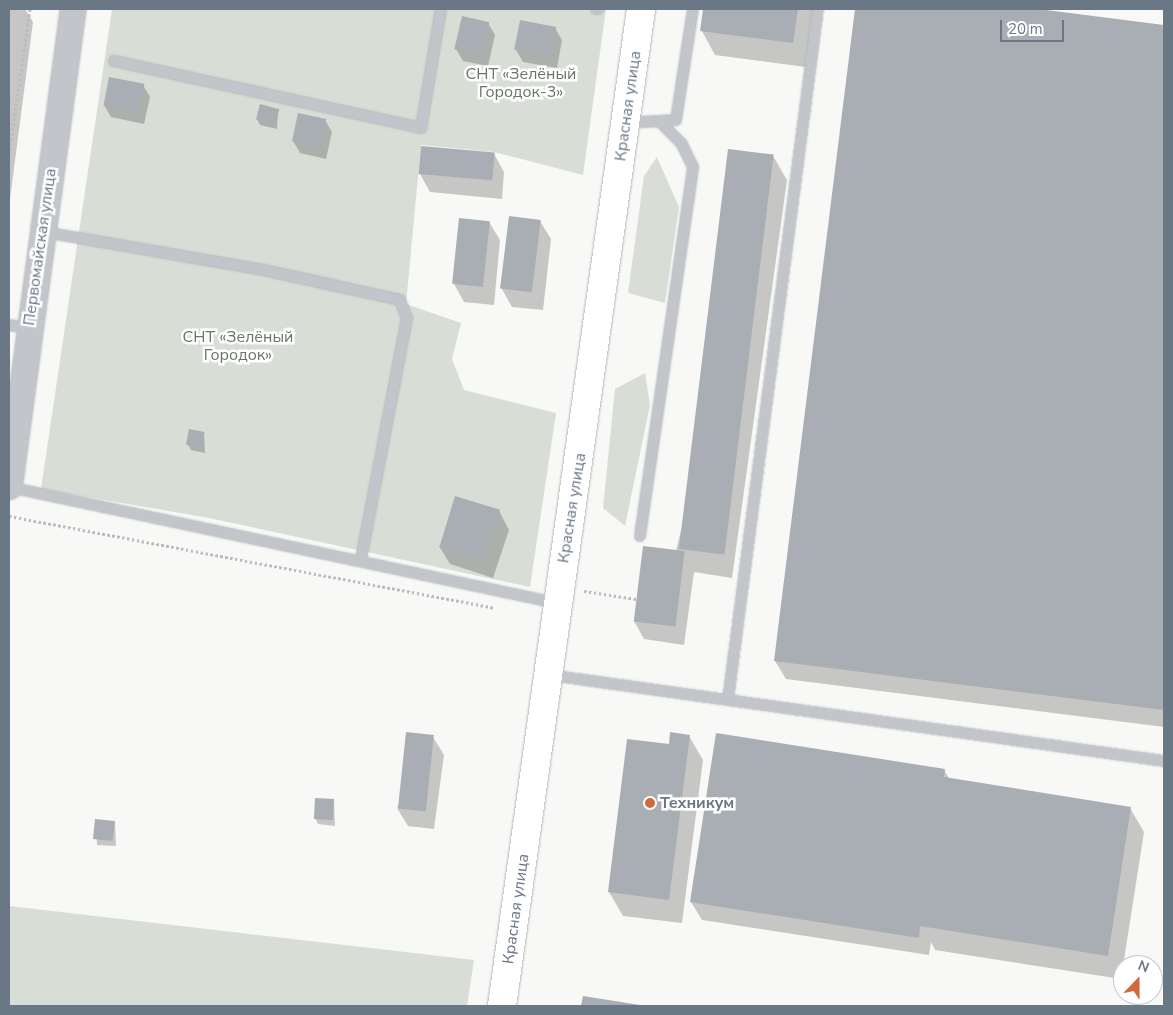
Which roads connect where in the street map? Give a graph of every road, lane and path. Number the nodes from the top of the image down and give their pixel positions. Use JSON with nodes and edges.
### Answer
{"nodes":[{"id":1,"x":30,"y":9,"type":"edge"},
{"id":2,"x":73,"y":9,"type":"edge"},
{"id":3,"x":442,"y":9,"type":"edge"},
{"id":4,"x":641,"y":9,"type":"edge"},
{"id":5,"x":692,"y":9,"type":"edge"},
{"id":6,"x":818,"y":9,"type":"edge"},
{"id":7,"x":114,"y":61,"type":"dead end"},
{"id":8,"x":660,"y":122,"type":"junction"},
{"id":9,"x":625,"y":123,"type":"junction"},
{"id":10,"x":9,"y":155,"type":"edge"},
{"id":11,"x":43,"y":232,"type":"junction"},
{"id":12,"x":19,"y":326,"type":"edge"},
{"id":13,"x":9,"y":486,"type":"edge"},
{"id":14,"x":9,"y":516,"type":"edge"},
{"id":15,"x":640,"y":536,"type":"dead end"},
{"id":16,"x":361,"y":559,"type":"junction"},
{"id":17,"x":568,"y":597,"type":"junction"},
{"id":18,"x":636,"y":599,"type":"dead end"},
{"id":19,"x":506,"y":610,"type":"dead end"},
{"id":20,"x":548,"y":674,"type":"junction"},
{"id":21,"x":728,"y":700,"type":"junction"},
{"id":22,"x":1164,"y":761,"type":"edge"},
{"id":23,"x":502,"y":1006,"type":"edge"}],
"edges":[{"from":1,"to":10,"type":"path"},
{"from":2,"to":11,"type":"street","name":"Первомайская улица"},
{"from":3,"to":7,"type":"lane"},
{"from":4,"to":9,"type":"main road","name":"Красная улица"},
{"from":5,"to":8,"type":"lane"},
{"from":6,"to":21,"type":"lane"},
{"from":8,"to":9,"type":"lane"},
{"from":8,"to":15,"type":"lane"},
{"from":9,"to":17,"type":"main road","name":"Красная улица"},
{"from":11,"to":12,"type":"street","name":"Первомайская улица"},
{"from":11,"to":16,"type":"lane"},
{"from":12,"to":13,"type":"street","name":"Первомайская улица"},
{"from":13,"to":16,"type":"lane"},
{"from":14,"to":19,"type":"path"},
{"from":16,"to":17,"type":"lane"},
{"from":17,"to":18,"type":"path"},
{"from":17,"to":20,"type":"main road","name":"Красная улица"},
{"from":20,"to":21,"type":"lane"},
{"from":20,"to":23,"type":"main road","name":"Красная улица"},
{"from":21,"to":22,"type":"lane"}]}
